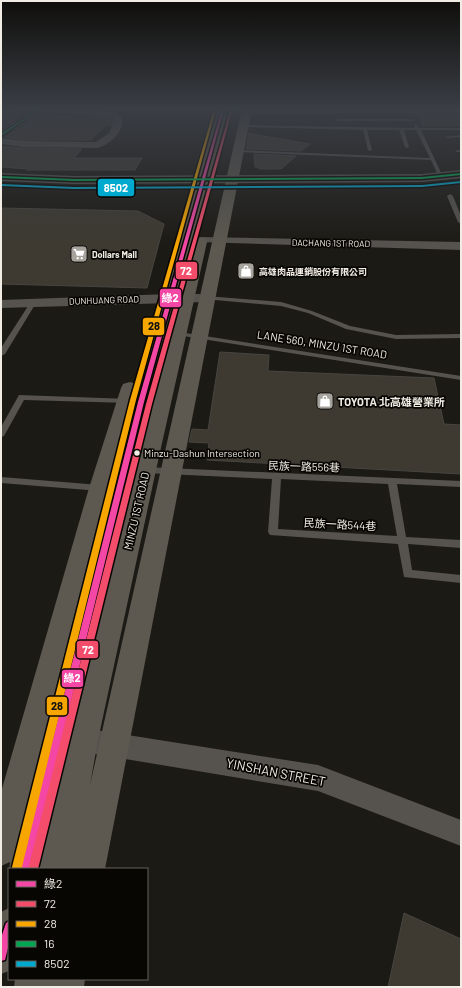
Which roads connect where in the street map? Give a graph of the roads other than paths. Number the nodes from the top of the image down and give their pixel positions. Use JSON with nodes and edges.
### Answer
{"nodes":[{"id":1,"x":220,"y":155,"type":"edge"},
{"id":2,"x":234,"y":155,"type":"edge"},
{"id":3,"x":337,"y":155,"type":"edge"},
{"id":4,"x":429,"y":155,"type":"edge"},
{"id":5,"x":431,"y":159,"type":"junction"},
{"id":6,"x":461,"y":174,"type":"edge"},
{"id":7,"x":441,"y":176,"type":"junction"},
{"id":8,"x":1,"y":177,"type":"edge"},
{"id":9,"x":212,"y":179,"type":"junction"},
{"id":10,"x":450,"y":196,"type":"dead end"},
{"id":11,"x":461,"y":222,"type":"edge"},
{"id":12,"x":210,"y":240,"type":"junction"},
{"id":13,"x":461,"y":246,"type":"edge"},
{"id":14,"x":180,"y":298,"type":"junction"},
{"id":15,"x":33,"y":303,"type":"junction"},
{"id":16,"x":1,"y":304,"type":"edge"},
{"id":17,"x":189,"y":335,"type":"junction"},
{"id":18,"x":461,"y":336,"type":"edge"},
{"id":19,"x":1,"y":354,"type":"edge"},
{"id":20,"x":461,"y":378,"type":"edge"},
{"id":21,"x":134,"y":401,"type":"junction"},
{"id":22,"x":1,"y":434,"type":"edge"},
{"id":23,"x":145,"y":470,"type":"junction"},
{"id":24,"x":170,"y":472,"type":"junction"},
{"id":25,"x":277,"y":477,"type":"junction"},
{"id":26,"x":1,"y":480,"type":"edge"},
{"id":27,"x":392,"y":481,"type":"junction"},
{"id":28,"x":461,"y":484,"type":"edge"},
{"id":29,"x":100,"y":488,"type":"junction"},
{"id":30,"x":402,"y":540,"type":"junction"},
{"id":31,"x":461,"y":544,"type":"edge"},
{"id":32,"x":461,"y":580,"type":"edge"},
{"id":33,"x":83,"y":740,"type":"junction"},
{"id":34,"x":114,"y":744,"type":"junction"},
{"id":35,"x":461,"y":833,"type":"edge"},
{"id":36,"x":1,"y":849,"type":"edge"},
{"id":37,"x":25,"y":868,"type":"edge"},
{"id":38,"x":58,"y":868,"type":"edge"},
{"id":39,"x":88,"y":868,"type":"edge"},
{"id":40,"x":8,"y":930,"type":"edge"},
{"id":41,"x":1,"y":956,"type":"edge"},
{"id":42,"x":46,"y":980,"type":"edge"},
{"id":43,"x":58,"y":987,"type":"edge"}],
"edges":[{"from":1,"to":9,"type":"main road","name":"MINZU 1ST ROAD"},
{"from":2,"to":9,"type":"main road","name":"MINZU 1ST ROAD"},
{"from":3,"to":5,"type":"lane"},
{"from":4,"to":5,"type":"lane"},
{"from":5,"to":7,"type":"lane"},
{"from":6,"to":7,"type":"street"},
{"from":7,"to":9,"type":"street"},
{"from":8,"to":9,"type":"street"},
{"from":9,"to":12,"type":"main road","name":"MINZU 1ST ROAD"},
{"from":9,"to":14,"type":"main road","name":"MINZU 1ST ROAD"},
{"from":10,"to":11,"type":"lane"},
{"from":12,"to":13,"type":"street","name":"DACHANG 1ST ROAD"},
{"from":12,"to":14,"type":"main road","name":"MINZU 1ST ROAD"},
{"from":14,"to":15,"type":"street","name":"DUNHUANG ROAD"},
{"from":14,"to":17,"type":"main road","name":"MINZU 1ST ROAD"},
{"from":14,"to":18,"type":"lane"},
{"from":14,"to":21,"type":"main road","name":"MINZU 1ST ROAD"},
{"from":15,"to":16,"type":"street","name":"DUNHUANG ROAD"},
{"from":15,"to":19,"type":"lane"},
{"from":17,"to":20,"type":"lane","name":"LANE 560, MINZU 1ST ROAD"},
{"from":17,"to":23,"type":"main road","name":"MINZU 1ST ROAD"},
{"from":17,"to":24,"type":"main road","name":"MINZU 1ST ROAD"},
{"from":21,"to":22,"type":"lane"},
{"from":21,"to":29,"type":"main road","name":"MINZU 1ST ROAD"},
{"from":21,"to":37,"type":"main road","name":"MINZU 1ST ROAD"},
{"from":23,"to":24,"type":"lane","name":"民族一路556巷"},
{"from":23,"to":33,"type":"main road","name":"MINZU 1ST ROAD"},
{"from":24,"to":25,"type":"lane","name":"民族一路556巷"},
{"from":24,"to":34,"type":"main road","name":"MINZU 1ST ROAD"},
{"from":25,"to":27,"type":"lane","name":"民族一路556巷"},
{"from":25,"to":30,"type":"lane","name":"民族一路544巷"},
{"from":26,"to":29,"type":"lane"},
{"from":27,"to":28,"type":"lane","name":"民族一路556巷"},
{"from":27,"to":30,"type":"lane"},
{"from":29,"to":36,"type":"main road","name":"MINZU 1ST ROAD"},
{"from":30,"to":31,"type":"lane","name":"民族一路544巷"},
{"from":30,"to":32,"type":"lane"},
{"from":33,"to":34,"type":"street","name":"YINSHAN STREET"},
{"from":33,"to":38,"type":"main road","name":"MINZU 1ST ROAD"},
{"from":34,"to":35,"type":"street","name":"YINSHAN STREET"},
{"from":34,"to":39,"type":"main road","name":"MINZU 1ST ROAD"},
{"from":40,"to":41,"type":"main road"},
{"from":42,"to":43,"type":"street"}]}
